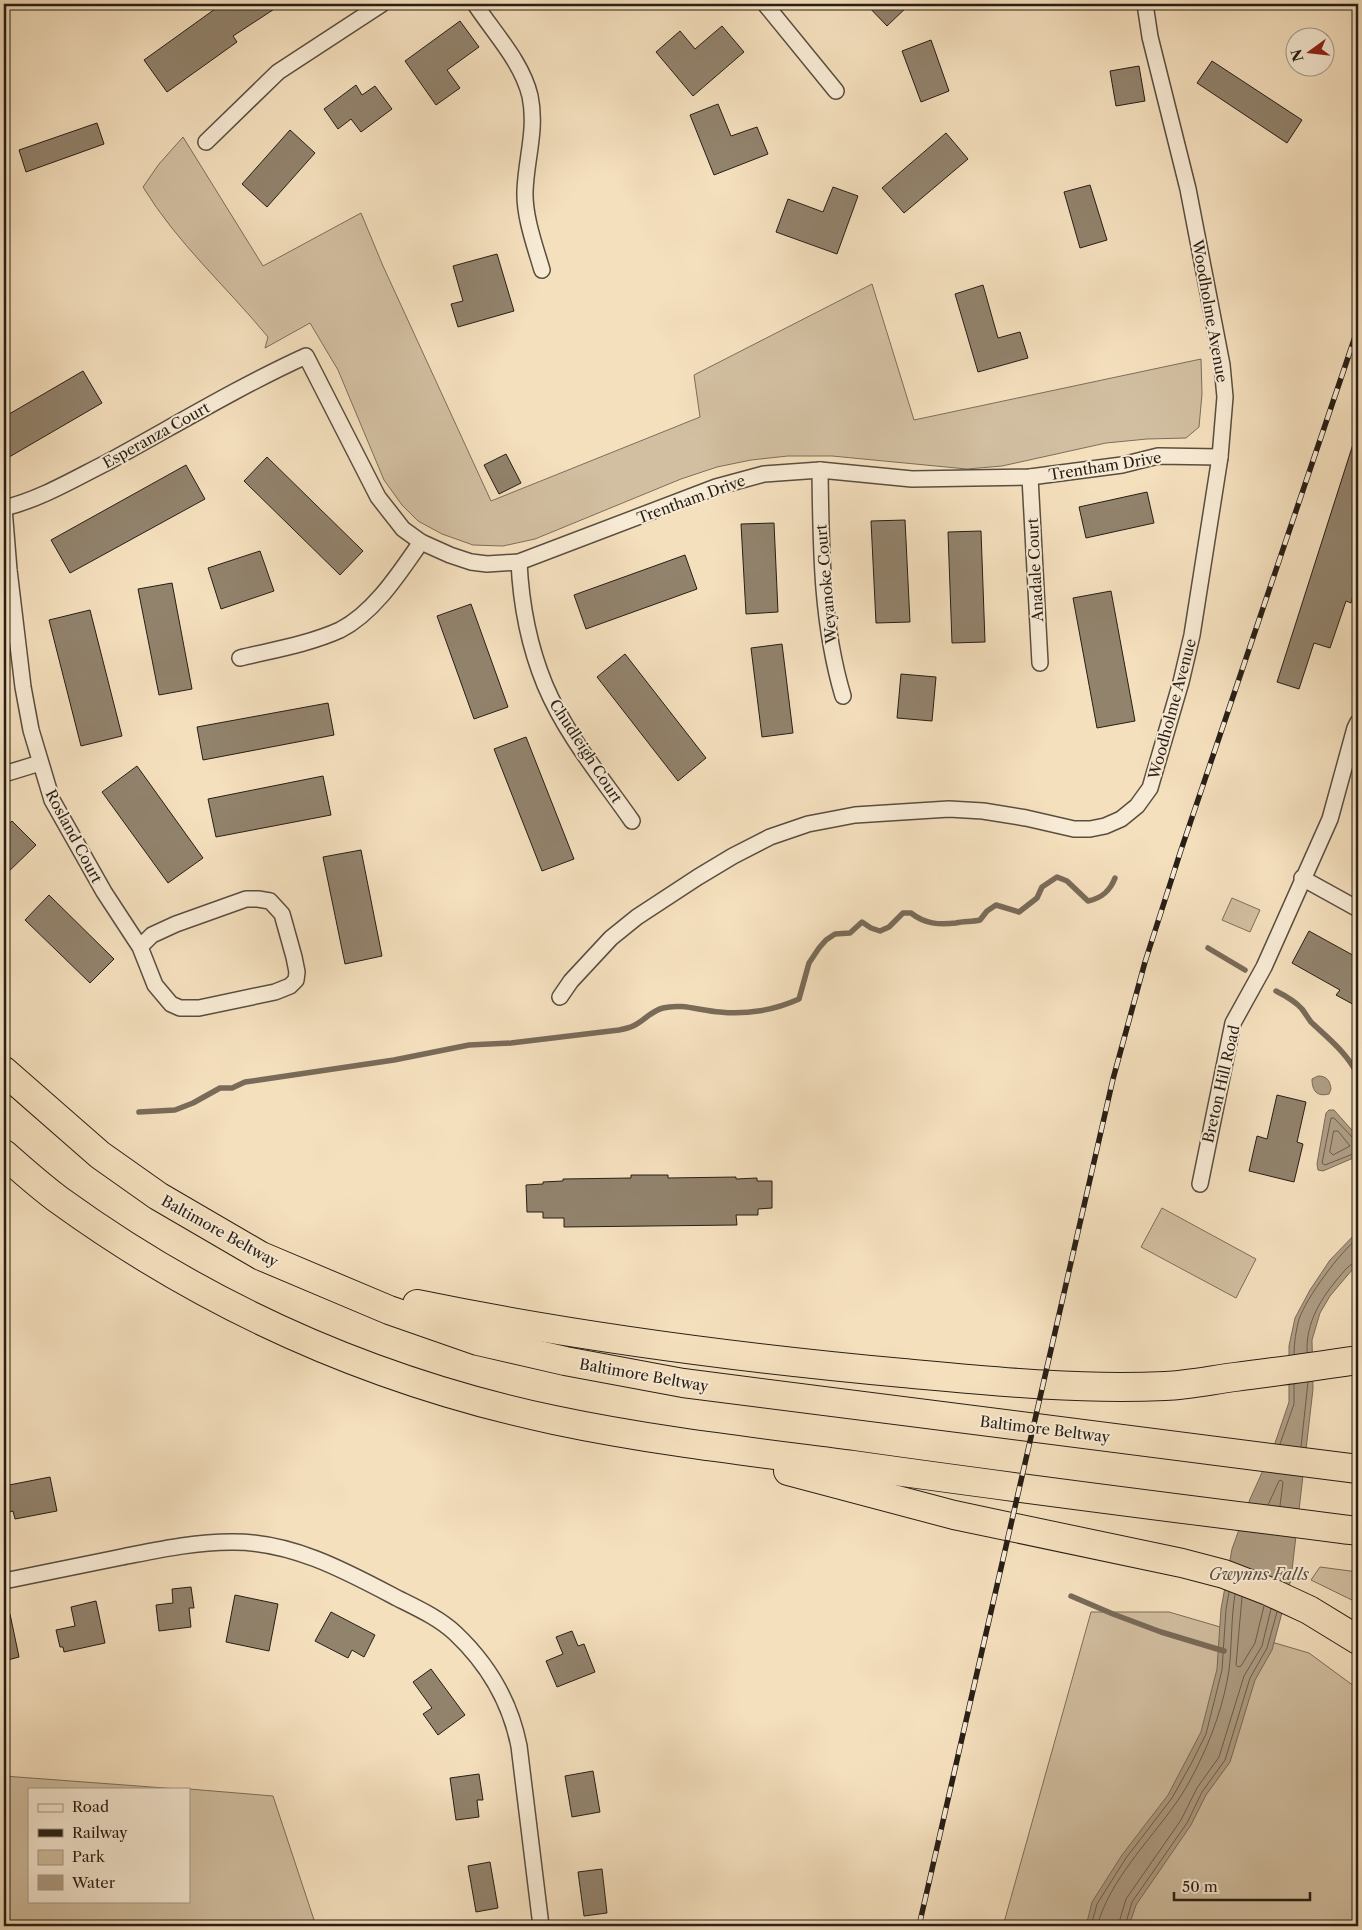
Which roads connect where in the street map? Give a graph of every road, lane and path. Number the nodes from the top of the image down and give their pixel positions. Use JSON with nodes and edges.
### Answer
{"nodes":[{"id":1,"x":382,"y":4,"type":"edge"},
{"id":2,"x":475,"y":4,"type":"edge"},
{"id":3,"x":765,"y":4,"type":"edge"},
{"id":4,"x":1145,"y":4,"type":"edge"},
{"id":5,"x":836,"y":91,"type":"dead end"},
{"id":6,"x":206,"y":142,"type":"dead end"},
{"id":7,"x":542,"y":270,"type":"dead end"},
{"id":8,"x":306,"y":356,"type":"joint"},
{"id":9,"x":1220,"y":457,"type":"junction"},
{"id":10,"x":820,"y":470,"type":"junction"},
{"id":11,"x":1030,"y":477,"type":"junction"},
{"id":12,"x":4,"y":508,"type":"edge"},
{"id":13,"x":421,"y":542,"type":"junction"},
{"id":14,"x":519,"y":562,"type":"junction"},
{"id":15,"x":240,"y":658,"type":"dead end"},
{"id":16,"x":1040,"y":663,"type":"dead end"},
{"id":17,"x":842,"y":696,"type":"dead end"},
{"id":18,"x":1357,"y":726,"type":"edge"},
{"id":19,"x":40,"y":763,"type":"junction"},
{"id":20,"x":4,"y":774,"type":"edge"},
{"id":21,"x":632,"y":821,"type":"dead end"},
{"id":22,"x":1302,"y":878,"type":"junction"},
{"id":23,"x":1358,"y":909,"type":"edge"},
{"id":24,"x":140,"y":947,"type":"junction"},
{"id":25,"x":560,"y":997,"type":"dead end"},
{"id":26,"x":4,"y":1071,"type":"edge"},
{"id":27,"x":4,"y":1154,"type":"edge"},
{"id":28,"x":1200,"y":1184,"type":"dead end"},
{"id":29,"x":331,"y":1287,"type":"junction"},
{"id":30,"x":1358,"y":1360,"type":"edge"},
{"id":31,"x":670,"y":1440,"type":"junction"},
{"id":32,"x":1358,"y":1469,"type":"edge"},
{"id":33,"x":1358,"y":1531,"type":"edge"},
{"id":34,"x":4,"y":1581,"type":"edge"},
{"id":35,"x":1358,"y":1640,"type":"edge"},
{"id":36,"x":541,"y":1926,"type":"edge"}],
"edges":[{"from":1,"to":6,"type":"street"},
{"from":2,"to":7,"type":"street"},
{"from":3,"to":5,"type":"street"},
{"from":4,"to":9,"type":"street","name":"Woodholme Avenue"},
{"from":8,"to":12,"type":"street","name":"Esperanza Court"},
{"from":8,"to":13,"type":"street","name":"Trentham Drive"},
{"from":9,"to":11,"type":"street","name":"Trentham Drive"},
{"from":9,"to":25,"type":"street","name":"Woodholme Avenue"},
{"from":10,"to":11,"type":"street","name":"Trentham Drive"},
{"from":10,"to":14,"type":"street","name":"Trentham Drive"},
{"from":10,"to":17,"type":"street","name":"Weyanoke Court"},
{"from":11,"to":16,"type":"street","name":"Anadale Court"},
{"from":12,"to":19,"type":"street","name":"Rosland Court"},
{"from":13,"to":14,"type":"street","name":"Trentham Drive"},
{"from":13,"to":15,"type":"street"},
{"from":14,"to":21,"type":"street","name":"Chudleigh Court"},
{"from":18,"to":22,"type":"street","name":"Breton Hill Road"},
{"from":19,"to":20,"type":"street"},
{"from":19,"to":24,"type":"street","name":"Rosland Court"},
{"from":22,"to":23,"type":"street"},
{"from":22,"to":28,"type":"street","name":"Breton Hill Road"},
{"from":24,"to":24,"type":"street","name":"Rosland Court"},
{"from":26,"to":29,"type":"highway","name":"Baltimore Beltway"},
{"from":27,"to":31,"type":"highway"},
{"from":29,"to":30,"type":"highway"},
{"from":29,"to":32,"type":"highway","name":"Baltimore Beltway"},
{"from":31,"to":33,"type":"highway"},
{"from":31,"to":35,"type":"highway"},
{"from":34,"to":36,"type":"street"}]}
